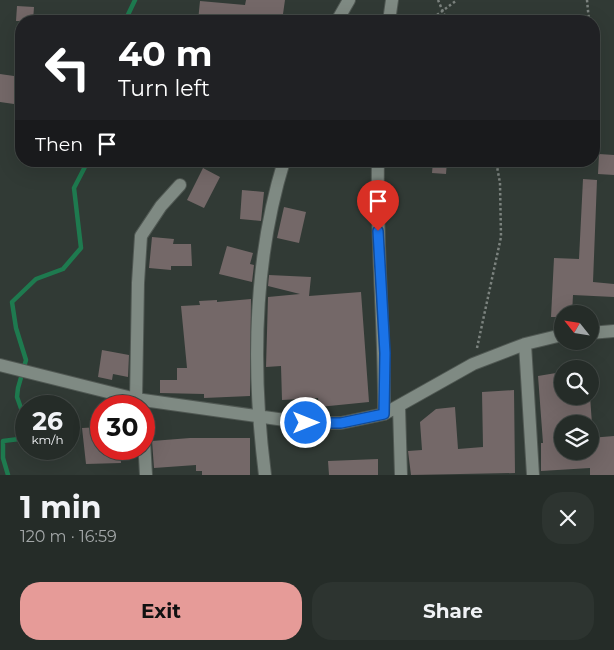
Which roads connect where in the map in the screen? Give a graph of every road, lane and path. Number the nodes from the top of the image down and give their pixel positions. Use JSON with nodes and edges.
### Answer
{"nodes":[{"id":1,"x":349,"y":0,"type":"edge"},
{"id":2,"x":392,"y":0,"type":"edge"},
{"id":3,"x":438,"y":0,"type":"edge"},
{"id":4,"x":457,"y":0,"type":"edge"},
{"id":5,"x":587,"y":0,"type":"edge"},
{"id":6,"x":442,"y":10,"type":"junction"},
{"id":7,"x":340,"y":15,"type":"edge"},
{"id":8,"x":391,"y":15,"type":"edge"},
{"id":9,"x":437,"y":15,"type":"edge"},
{"id":10,"x":444,"y":15,"type":"edge"},
{"id":11,"x":588,"y":15,"type":"edge"},
{"id":12,"x":283,"y":167,"type":"edge"},
{"id":13,"x":378,"y":167,"type":"edge"},
{"id":14,"x":497,"y":167,"type":"edge"},
{"id":15,"x":180,"y":185,"type":"dead end"},
{"id":16,"x":614,"y":331,"type":"edge"},
{"id":17,"x":599,"y":332,"type":"edge"},
{"id":18,"x":554,"y":337,"type":"edge"},
{"id":19,"x":525,"y":344,"type":"junction"},
{"id":20,"x":473,"y":364,"type":"junction"},
{"id":21,"x":0,"y":365,"type":"edge"},
{"id":22,"x":115,"y":395,"type":"edge"},
{"id":23,"x":141,"y":395,"type":"edge"},
{"id":24,"x":155,"y":404,"type":"edge"},
{"id":25,"x":399,"y":407,"type":"junction"},
{"id":26,"x":384,"y":414,"type":"junction"},
{"id":27,"x":257,"y":415,"type":"junction"},
{"id":28,"x":145,"y":460,"type":"edge"},
{"id":29,"x":146,"y":475,"type":"edge"},
{"id":30,"x":265,"y":475,"type":"edge"},
{"id":31,"x":401,"y":475,"type":"edge"},
{"id":32,"x":533,"y":475,"type":"edge"}],
"edges":[{"from":1,"to":7,"type":"street"},
{"from":2,"to":8,"type":"street"},
{"from":3,"to":6,"type":"path"},
{"from":4,"to":6,"type":"path"},
{"from":5,"to":11,"type":"path"},
{"from":6,"to":9,"type":"path"},
{"from":6,"to":10,"type":"path"},
{"from":12,"to":27,"type":"street"},
{"from":13,"to":26,"type":"street"},
{"from":14,"to":20,"type":"path"},
{"from":15,"to":23,"type":"street"},
{"from":16,"to":17,"type":"street"},
{"from":18,"to":19,"type":"street"},
{"from":19,"to":20,"type":"street"},
{"from":19,"to":32,"type":"street"},
{"from":20,"to":25,"type":"street"},
{"from":21,"to":22,"type":"street"},
{"from":24,"to":27,"type":"street"},
{"from":25,"to":26,"type":"street"},
{"from":25,"to":31,"type":"street"},
{"from":26,"to":27,"type":"street"},
{"from":27,"to":30,"type":"street"},
{"from":28,"to":29,"type":"street"}]}
